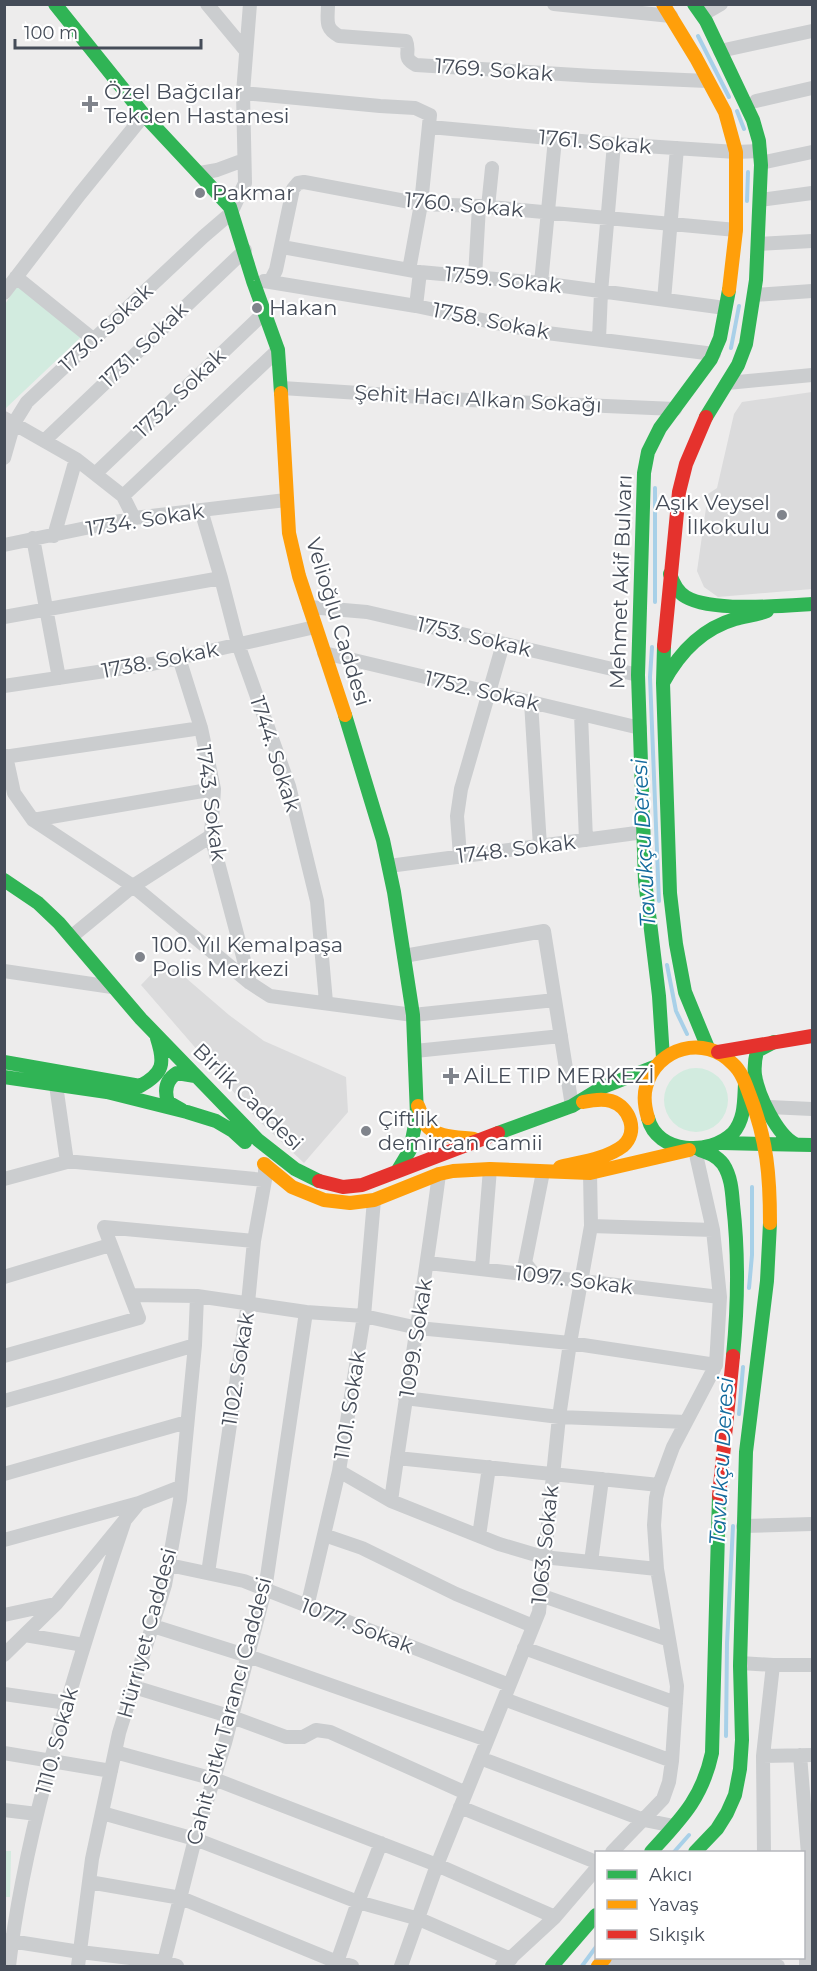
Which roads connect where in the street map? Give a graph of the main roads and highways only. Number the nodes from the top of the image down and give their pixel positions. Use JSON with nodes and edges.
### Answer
{"nodes":[{"id":1,"x":55,"y":4,"type":"edge"},
{"id":2,"x":667,"y":10,"type":"edge"},
{"id":3,"x":698,"y":10,"type":"edge"},
{"id":4,"x":666,"y":421,"type":"junction"},
{"id":5,"x":694,"y":441,"type":"junction"},
{"id":6,"x":644,"y":478,"type":"junction"},
{"id":7,"x":679,"y":492,"type":"junction"},
{"id":8,"x":670,"y":574,"type":"junction"},
{"id":9,"x":813,"y":604,"type":"edge"},
{"id":10,"x":776,"y":607,"type":"junction"},
{"id":11,"x":663,"y":683,"type":"junction"},
{"id":12,"x":4,"y":880,"type":"edge"},
{"id":13,"x":156,"y":1035,"type":"junction"},
{"id":14,"x":813,"y":1036,"type":"edge"},
{"id":15,"x":774,"y":1042,"type":"junction"},
{"id":16,"x":713,"y":1050,"type":"junction"},
{"id":17,"x":4,"y":1062,"type":"edge"},
{"id":18,"x":658,"y":1063,"type":"junction"},
{"id":19,"x":195,"y":1076,"type":"junction"},
{"id":20,"x":4,"y":1077,"type":"edge"},
{"id":21,"x":745,"y":1084,"type":"junction"},
{"id":22,"x":418,"y":1106,"type":"junction"},
{"id":23,"x":572,"y":1106,"type":"junction"},
{"id":24,"x":187,"y":1112,"type":"junction"},
{"id":25,"x":478,"y":1139,"type":"junction"},
{"id":26,"x":722,"y":1143,"type":"junction"},
{"id":27,"x":765,"y":1143,"type":"junction"},
{"id":28,"x":795,"y":1144,"type":"junction"},
{"id":29,"x":813,"y":1145,"type":"edge"},
{"id":30,"x":695,"y":1150,"type":"junction"},
{"id":31,"x":398,"y":1170,"type":"junction"},
{"id":32,"x":543,"y":1172,"type":"junction"},
{"id":33,"x":652,"y":1851,"type":"edge"},
{"id":34,"x":695,"y":1851,"type":"edge"},
{"id":35,"x":595,"y":1917,"type":"edge"},
{"id":36,"x":552,"y":1966,"type":"edge"}],
"edges":[{"from":1,"to":22,"type":"main road","name":"Velioğlu Caddesi"},
{"from":2,"to":4,"type":"main road","name":"Mehmet Akif Bulvarı"},
{"from":3,"to":5,"type":"main road"},
{"from":4,"to":5,"type":"main road"},
{"from":4,"to":6,"type":"main road","name":"Mehmet Akif Bulvarı"},
{"from":5,"to":7,"type":"main road"},
{"from":6,"to":7,"type":"main road"},
{"from":6,"to":18,"type":"main road","name":"Mehmet Akif Bulvarı"},
{"from":7,"to":8,"type":"main road"},
{"from":8,"to":10,"type":"main road"},
{"from":8,"to":11,"type":"main road"},
{"from":9,"to":10,"type":"main road"},
{"from":10,"to":11,"type":"main road"},
{"from":11,"to":16,"type":"main road"},
{"from":12,"to":13,"type":"main road","name":"Birlik Caddesi"},
{"from":13,"to":17,"type":"main road"},
{"from":13,"to":19,"type":"main road","name":"Birlik Caddesi"},
{"from":14,"to":15,"type":"main road"},
{"from":15,"to":16,"type":"main road"},
{"from":15,"to":28,"type":"main road"},
{"from":16,"to":18,"type":"main road"},
{"from":16,"to":21,"type":"main road"},
{"from":18,"to":23,"type":"main road","name":"Birlik Caddesi"},
{"from":18,"to":30,"type":"main road"},
{"from":19,"to":24,"type":"main road"},
{"from":19,"to":31,"type":"main road","name":"Birlik Caddesi"},
{"from":20,"to":24,"type":"main road","name":"Birlik Caddesi"},
{"from":21,"to":26,"type":"main road"},
{"from":21,"to":27,"type":"main road"},
{"from":22,"to":25,"type":"main road"},
{"from":22,"to":31,"type":"main road","name":"Velioğlu Caddesi"},
{"from":23,"to":25,"type":"main road","name":"Birlik Caddesi"},
{"from":23,"to":32,"type":"main road"},
{"from":24,"to":32,"type":"main road","name":"Birlik Caddesi"},
{"from":25,"to":31,"type":"main road","name":"Birlik Caddesi"},
{"from":26,"to":27,"type":"main road"},
{"from":26,"to":30,"type":"main road"},
{"from":27,"to":28,"type":"main road"},
{"from":27,"to":34,"type":"main road"},
{"from":28,"to":29,"type":"main road"},
{"from":30,"to":32,"type":"main road","name":"Birlik Caddesi"},
{"from":30,"to":33,"type":"main road"},
{"from":35,"to":36,"type":"main road"}]}
